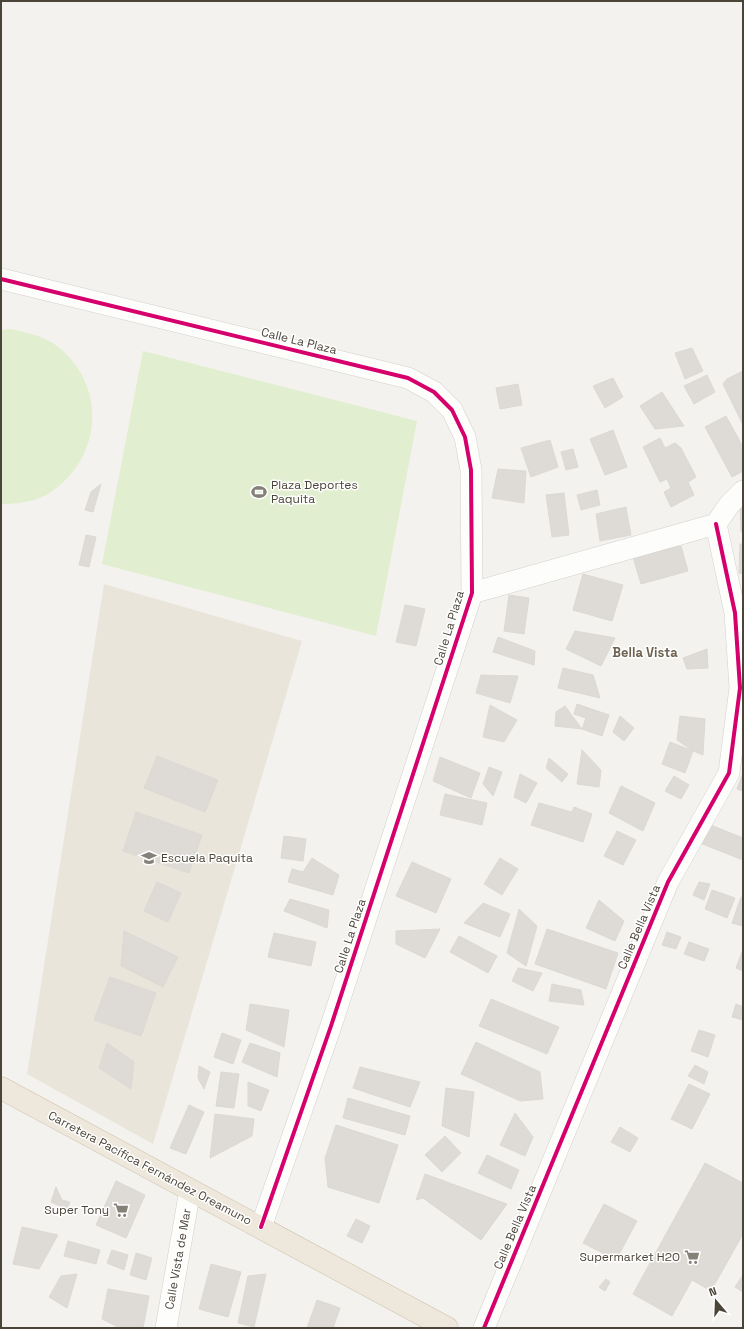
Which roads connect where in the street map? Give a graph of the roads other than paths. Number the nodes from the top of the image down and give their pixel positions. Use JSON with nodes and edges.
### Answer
{"nodes":[{"id":1,"x":1,"y":279,"type":"edge"},
{"id":2,"x":743,"y":491,"type":"edge"},
{"id":3,"x":716,"y":524,"type":"junction"},
{"id":4,"x":472,"y":593,"type":"junction"},
{"id":5,"x":1,"y":1088,"type":"edge"},
{"id":6,"x":190,"y":1190,"type":"junction"},
{"id":7,"x":261,"y":1227,"type":"junction"},
{"id":8,"x":166,"y":1328,"type":"edge"},
{"id":9,"x":447,"y":1328,"type":"edge"},
{"id":10,"x":484,"y":1328,"type":"edge"}],
"edges":[{"from":1,"to":4,"type":"street","name":"Calle La Plaza"},
{"from":2,"to":3,"type":"street"},
{"from":3,"to":4,"type":"street"},
{"from":3,"to":10,"type":"street","name":"Calle Bella Vista"},
{"from":4,"to":7,"type":"street","name":"Calle La Plaza"},
{"from":5,"to":6,"type":"highway","name":"Carretera Pacífica Fernández Oreamuno"},
{"from":6,"to":7,"type":"highway","name":"Carretera Pacífica Fernández Oreamuno"},
{"from":6,"to":8,"type":"street","name":"Calle Vista de Mar"},
{"from":7,"to":9,"type":"highway","name":"Carretera Pacífica Fernández Oreamuno"}]}
